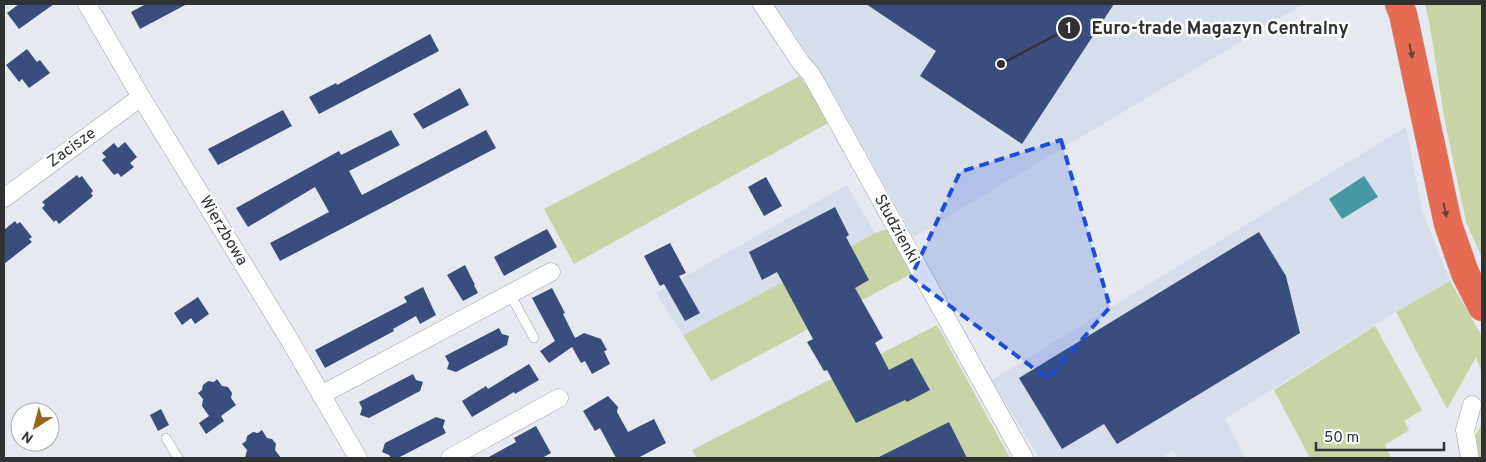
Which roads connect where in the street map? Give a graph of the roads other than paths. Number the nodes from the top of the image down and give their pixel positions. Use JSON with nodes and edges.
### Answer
{"nodes":[{"id":1,"x":86,"y":4,"type":"edge"},
{"id":2,"x":762,"y":4,"type":"edge"},
{"id":3,"x":1399,"y":4,"type":"edge"},
{"id":4,"x":141,"y":97,"type":"junction"},
{"id":5,"x":4,"y":198,"type":"edge"},
{"id":6,"x":551,"y":272,"type":"dead end"},
{"id":7,"x":510,"y":294,"type":"junction"},
{"id":8,"x":1482,"y":307,"type":"edge"},
{"id":9,"x":534,"y":338,"type":"dead end"},
{"id":10,"x":321,"y":396,"type":"junction"},
{"id":11,"x":559,"y":398,"type":"dead end"},
{"id":12,"x":1472,"y":405,"type":"dead end"},
{"id":13,"x":166,"y":438,"type":"dead end"},
{"id":14,"x":178,"y":458,"type":"edge"},
{"id":15,"x":358,"y":458,"type":"edge"},
{"id":16,"x":450,"y":458,"type":"edge"},
{"id":17,"x":1024,"y":458,"type":"edge"},
{"id":18,"x":1470,"y":458,"type":"edge"}],
"edges":[{"from":1,"to":4,"type":"street","name":"Wierzbowa"},
{"from":2,"to":17,"type":"street","name":"Studzienki"},
{"from":3,"to":8,"type":"highway","one_way":true},
{"from":4,"to":5,"type":"street","name":"Zacisze"},
{"from":4,"to":10,"type":"street","name":"Wierzbowa"},
{"from":6,"to":7,"type":"street"},
{"from":7,"to":9,"type":"lane"},
{"from":7,"to":10,"type":"street"},
{"from":10,"to":15,"type":"street","name":"Wierzbowa"},
{"from":11,"to":16,"type":"street"},
{"from":12,"to":18,"type":"street"},
{"from":13,"to":14,"type":"lane"}]}
